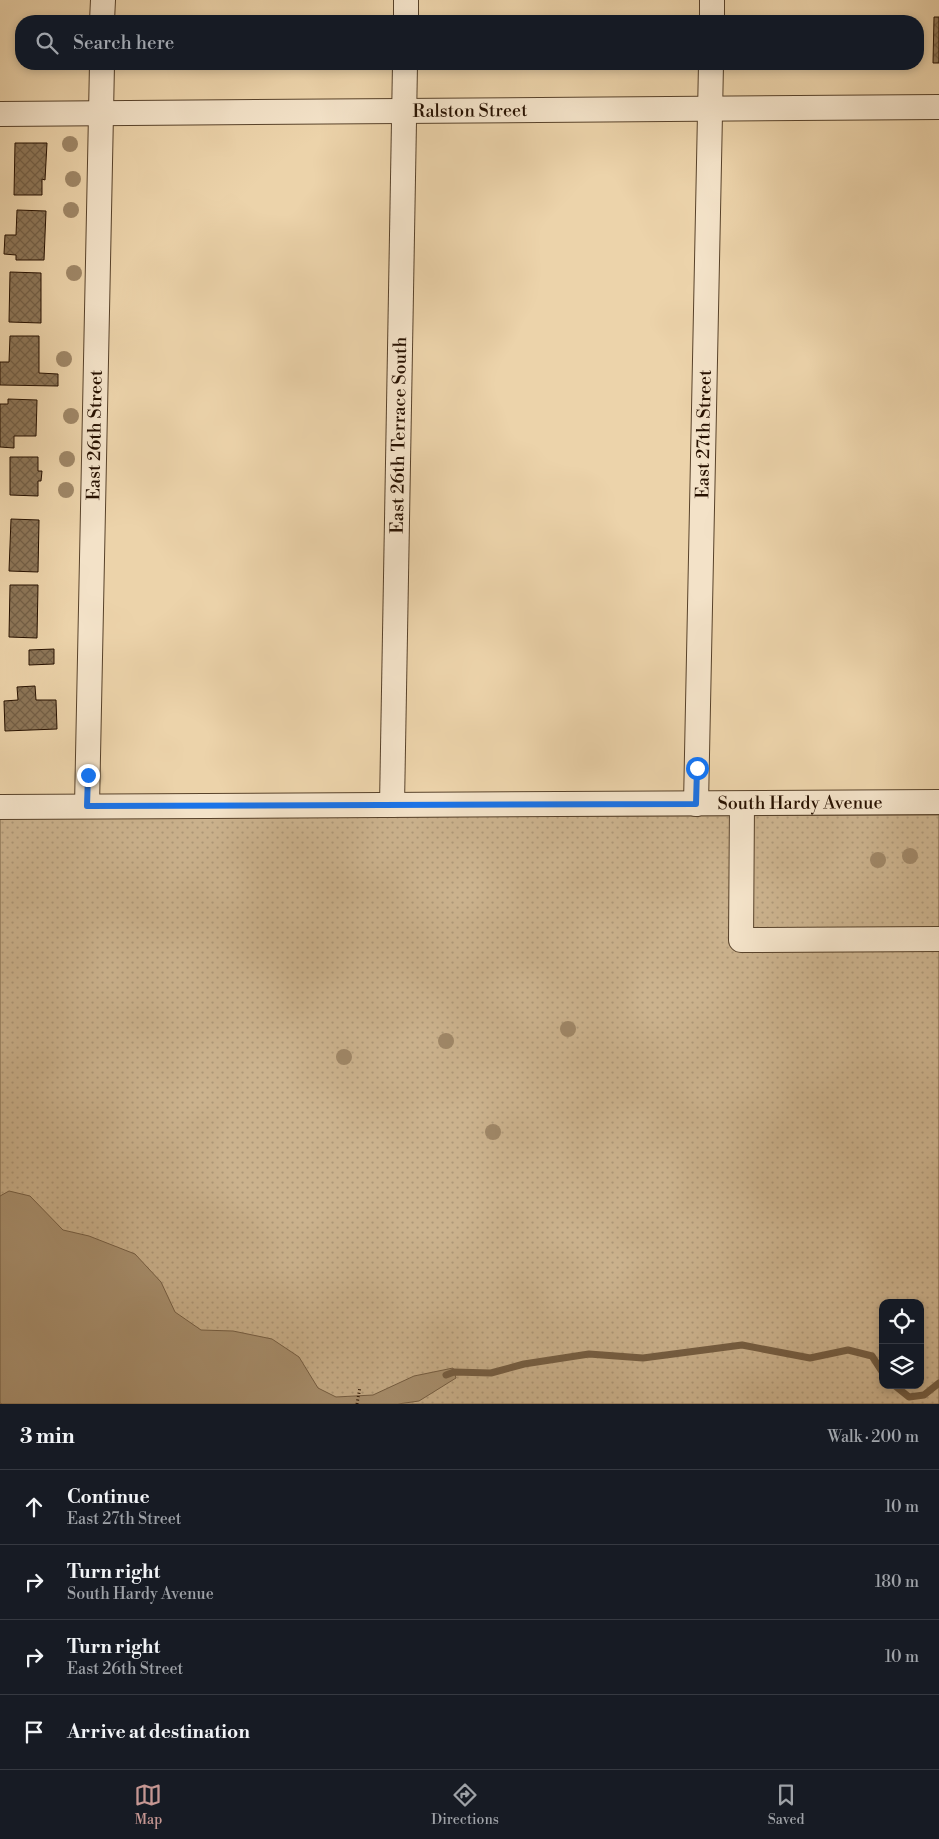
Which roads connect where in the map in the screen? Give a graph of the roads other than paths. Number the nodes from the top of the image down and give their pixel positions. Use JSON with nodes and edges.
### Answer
{"nodes":[{"id":1,"x":103,"y":0,"type":"edge"},
{"id":2,"x":406,"y":0,"type":"edge"},
{"id":3,"x":712,"y":0,"type":"edge"},
{"id":4,"x":102,"y":15,"type":"edge"},
{"id":5,"x":406,"y":15,"type":"edge"},
{"id":6,"x":712,"y":15,"type":"edge"},
{"id":7,"x":102,"y":70,"type":"edge"},
{"id":8,"x":405,"y":70,"type":"edge"},
{"id":9,"x":711,"y":70,"type":"edge"},
{"id":10,"x":939,"y":107,"type":"edge"},
{"id":11,"x":710,"y":109,"type":"junction"},
{"id":12,"x":404,"y":111,"type":"junction"},
{"id":13,"x":0,"y":114,"type":"edge"},
{"id":14,"x":101,"y":114,"type":"junction"},
{"id":15,"x":939,"y":802,"type":"edge"},
{"id":16,"x":696,"y":804,"type":"junction"},
{"id":17,"x":742,"y":804,"type":"junction"},
{"id":18,"x":392,"y":805,"type":"junction"},
{"id":19,"x":0,"y":806,"type":"edge"},
{"id":20,"x":87,"y":806,"type":"junction"},
{"id":21,"x":939,"y":939,"type":"edge"}],
"edges":[{"from":1,"to":4,"type":"street"},
{"from":2,"to":5,"type":"street"},
{"from":3,"to":6,"type":"street"},
{"from":7,"to":14,"type":"street","name":"East 26th Street"},
{"from":8,"to":12,"type":"street","name":"East 26th Terrace South"},
{"from":9,"to":11,"type":"street","name":"East 27th Street"},
{"from":10,"to":11,"type":"street","name":"Ralston Street"},
{"from":11,"to":12,"type":"street","name":"Ralston Street"},
{"from":11,"to":16,"type":"street","name":"East 27th Street"},
{"from":12,"to":14,"type":"street","name":"Ralston Street"},
{"from":12,"to":18,"type":"street","name":"East 26th Terrace South"},
{"from":13,"to":14,"type":"street","name":"Ralston Street"},
{"from":14,"to":20,"type":"street","name":"East 26th Street"},
{"from":15,"to":17,"type":"street","name":"South Hardy Avenue"},
{"from":16,"to":17,"type":"street","name":"South Hardy Avenue"},
{"from":16,"to":18,"type":"street","name":"South Hardy Avenue"},
{"from":17,"to":21,"type":"street"},
{"from":18,"to":20,"type":"street","name":"South Hardy Avenue"},
{"from":19,"to":20,"type":"street","name":"South Hardy Avenue"}]}
